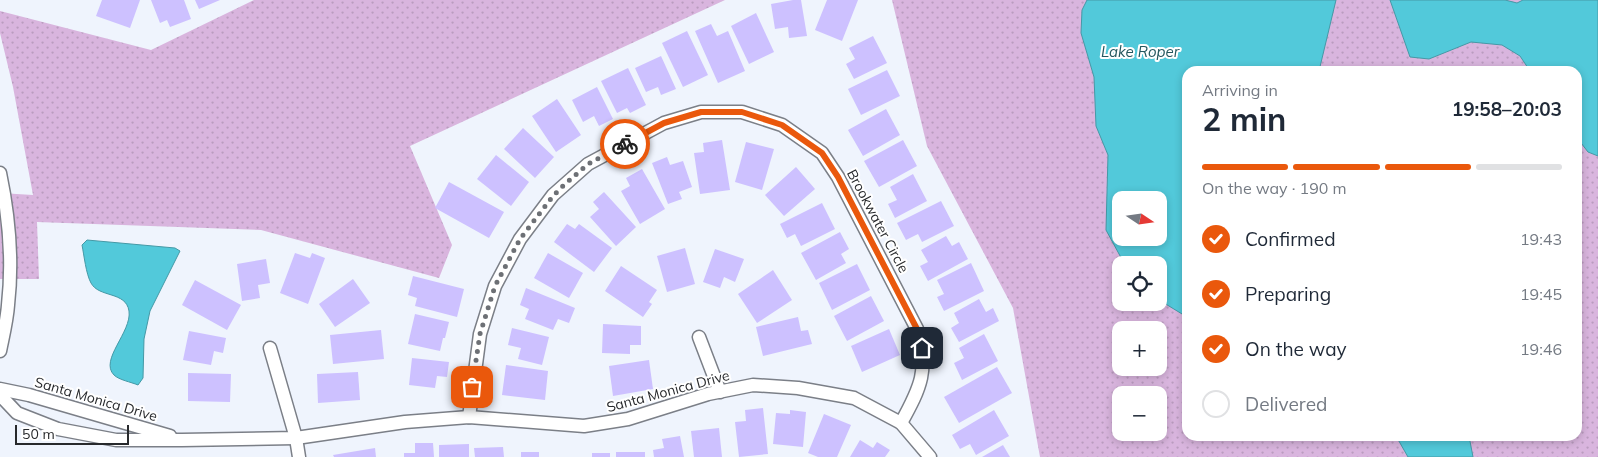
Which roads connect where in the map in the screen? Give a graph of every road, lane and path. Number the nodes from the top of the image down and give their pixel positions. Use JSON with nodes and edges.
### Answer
{"nodes":[{"id":1,"x":0,"y":173,"type":"edge"},
{"id":2,"x":699,"y":337,"type":"dead end"},
{"id":3,"x":270,"y":348,"type":"dead end"},
{"id":4,"x":0,"y":351,"type":"edge"},
{"id":5,"x":0,"y":389,"type":"edge"},
{"id":6,"x":720,"y":392,"type":"junction"},
{"id":7,"x":0,"y":396,"type":"edge"},
{"id":8,"x":468,"y":417,"type":"junction"},
{"id":9,"x":901,"y":423,"type":"junction"},
{"id":10,"x":296,"y":438,"type":"junction"},
{"id":11,"x":182,"y":440,"type":"junction"},
{"id":12,"x":299,"y":457,"type":"edge"},
{"id":13,"x":930,"y":457,"type":"edge"}],
"edges":[{"from":1,"to":4,"type":"street"},
{"from":2,"to":6,"type":"street"},
{"from":3,"to":10,"type":"street"},
{"from":5,"to":11,"type":"street","name":"Santa Monica Drive"},
{"from":6,"to":8,"type":"street","name":"Santa Monica Drive"},
{"from":6,"to":9,"type":"street","name":"Santa Monica Drive"},
{"from":7,"to":11,"type":"street","name":"Santa Monica Drive"},
{"from":8,"to":9,"type":"street","name":"Brookwater Circle"},
{"from":8,"to":10,"type":"street","name":"Santa Monica Drive"},
{"from":9,"to":13,"type":"street","name":"Santa Monica Drive"},
{"from":10,"to":11,"type":"street","name":"Santa Monica Drive"},
{"from":10,"to":12,"type":"street"}]}
